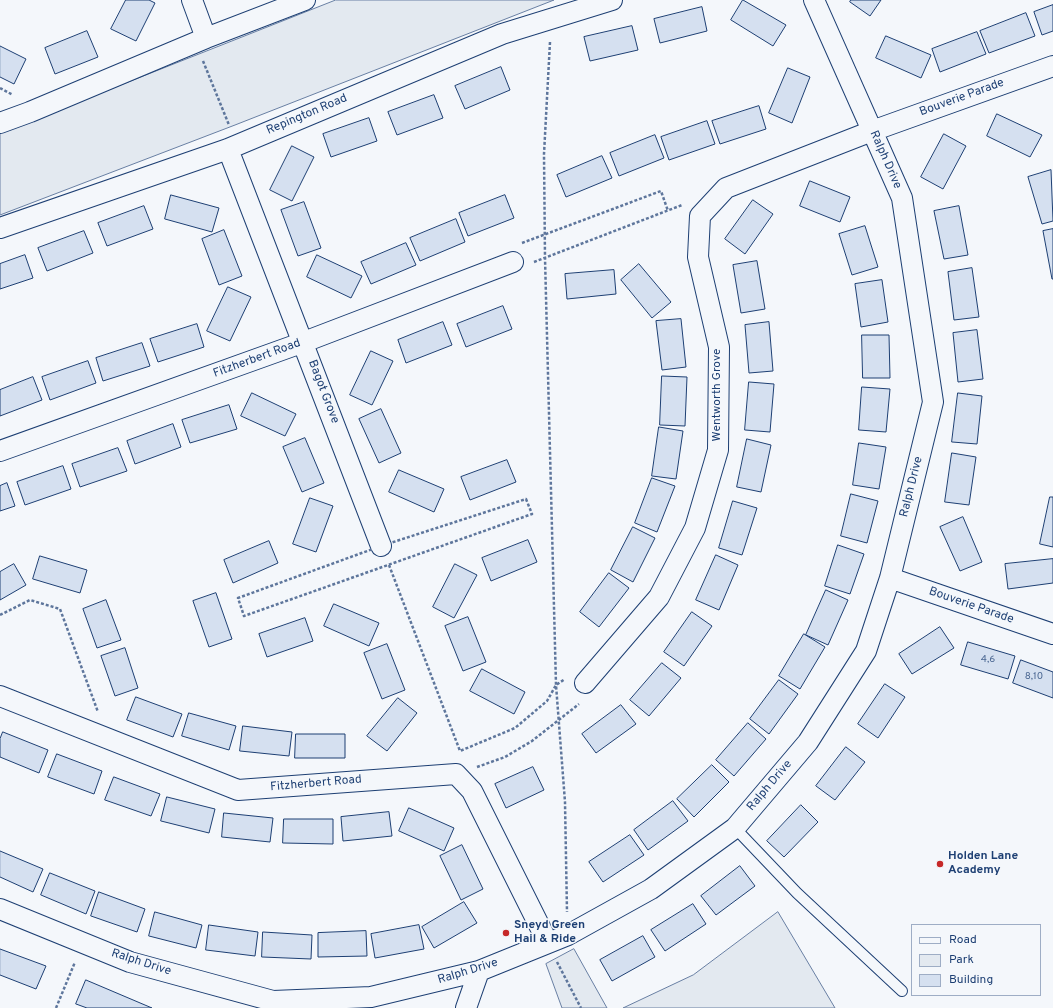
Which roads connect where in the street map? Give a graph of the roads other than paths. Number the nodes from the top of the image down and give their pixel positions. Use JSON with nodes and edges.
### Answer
{"nodes":[{"id":1,"x":192,"y":0,"type":"edge"},
{"id":2,"x":305,"y":0,"type":"edge"},
{"id":3,"x":612,"y":0,"type":"edge"},
{"id":4,"x":814,"y":0,"type":"edge"},
{"id":5,"x":206,"y":38,"type":"junction"},
{"id":6,"x":1053,"y":66,"type":"edge"},
{"id":7,"x":0,"y":123,"type":"edge"},
{"id":8,"x":872,"y":131,"type":"junction"},
{"id":9,"x":233,"y":147,"type":"junction"},
{"id":10,"x":0,"y":228,"type":"edge"},
{"id":11,"x":513,"y":262,"type":"road end"},
{"id":12,"x":304,"y":342,"type":"junction"},
{"id":13,"x":0,"y":451,"type":"edge"},
{"id":14,"x":384,"y":552,"type":"road end"},
{"id":15,"x":890,"y":578,"type":"junction"},
{"id":16,"x":1053,"y":634,"type":"edge"},
{"id":17,"x":585,"y":683,"type":"road end"},
{"id":18,"x":0,"y":696,"type":"edge"},
{"id":19,"x":735,"y":828,"type":"junction"},
{"id":20,"x":0,"y":909,"type":"edge"},
{"id":21,"x":548,"y":943,"type":"junction"},
{"id":22,"x":479,"y":971,"type":"junction"},
{"id":23,"x":902,"y":991,"type":"dead end"},
{"id":24,"x":275,"y":1004,"type":"edge"},
{"id":25,"x":466,"y":1008,"type":"edge"}],
"edges":[{"from":1,"to":5,"type":"street"},
{"from":2,"to":5,"type":"street"},
{"from":3,"to":9,"type":"street","name":"Repington Road"},
{"from":4,"to":8,"type":"street","name":"Ralph Drive"},
{"from":5,"to":7,"type":"street"},
{"from":6,"to":8,"type":"street","name":"Bouverie Parade"},
{"from":8,"to":15,"type":"street","name":"Ralph Drive"},
{"from":8,"to":17,"type":"street","name":"Wentworth Grove"},
{"from":9,"to":10,"type":"street","name":"Repington Road"},
{"from":9,"to":12,"type":"street","name":"Bagot Grove"},
{"from":11,"to":12,"type":"street","name":"Fitzherbert Road"},
{"from":12,"to":13,"type":"street","name":"Fitzherbert Road"},
{"from":12,"to":14,"type":"street","name":"Bagot Grove"},
{"from":15,"to":16,"type":"street","name":"Bouverie Parade"},
{"from":15,"to":19,"type":"street","name":"Ralph Drive"},
{"from":18,"to":21,"type":"street","name":"Fitzherbert Road"},
{"from":19,"to":21,"type":"street","name":"Ralph Drive"},
{"from":19,"to":23,"type":"lane"},
{"from":20,"to":24,"type":"street","name":"Ralph Drive"},
{"from":21,"to":22,"type":"street","name":"Ralph Drive"},
{"from":22,"to":24,"type":"street","name":"Ralph Drive"},
{"from":22,"to":25,"type":"street"}]}
